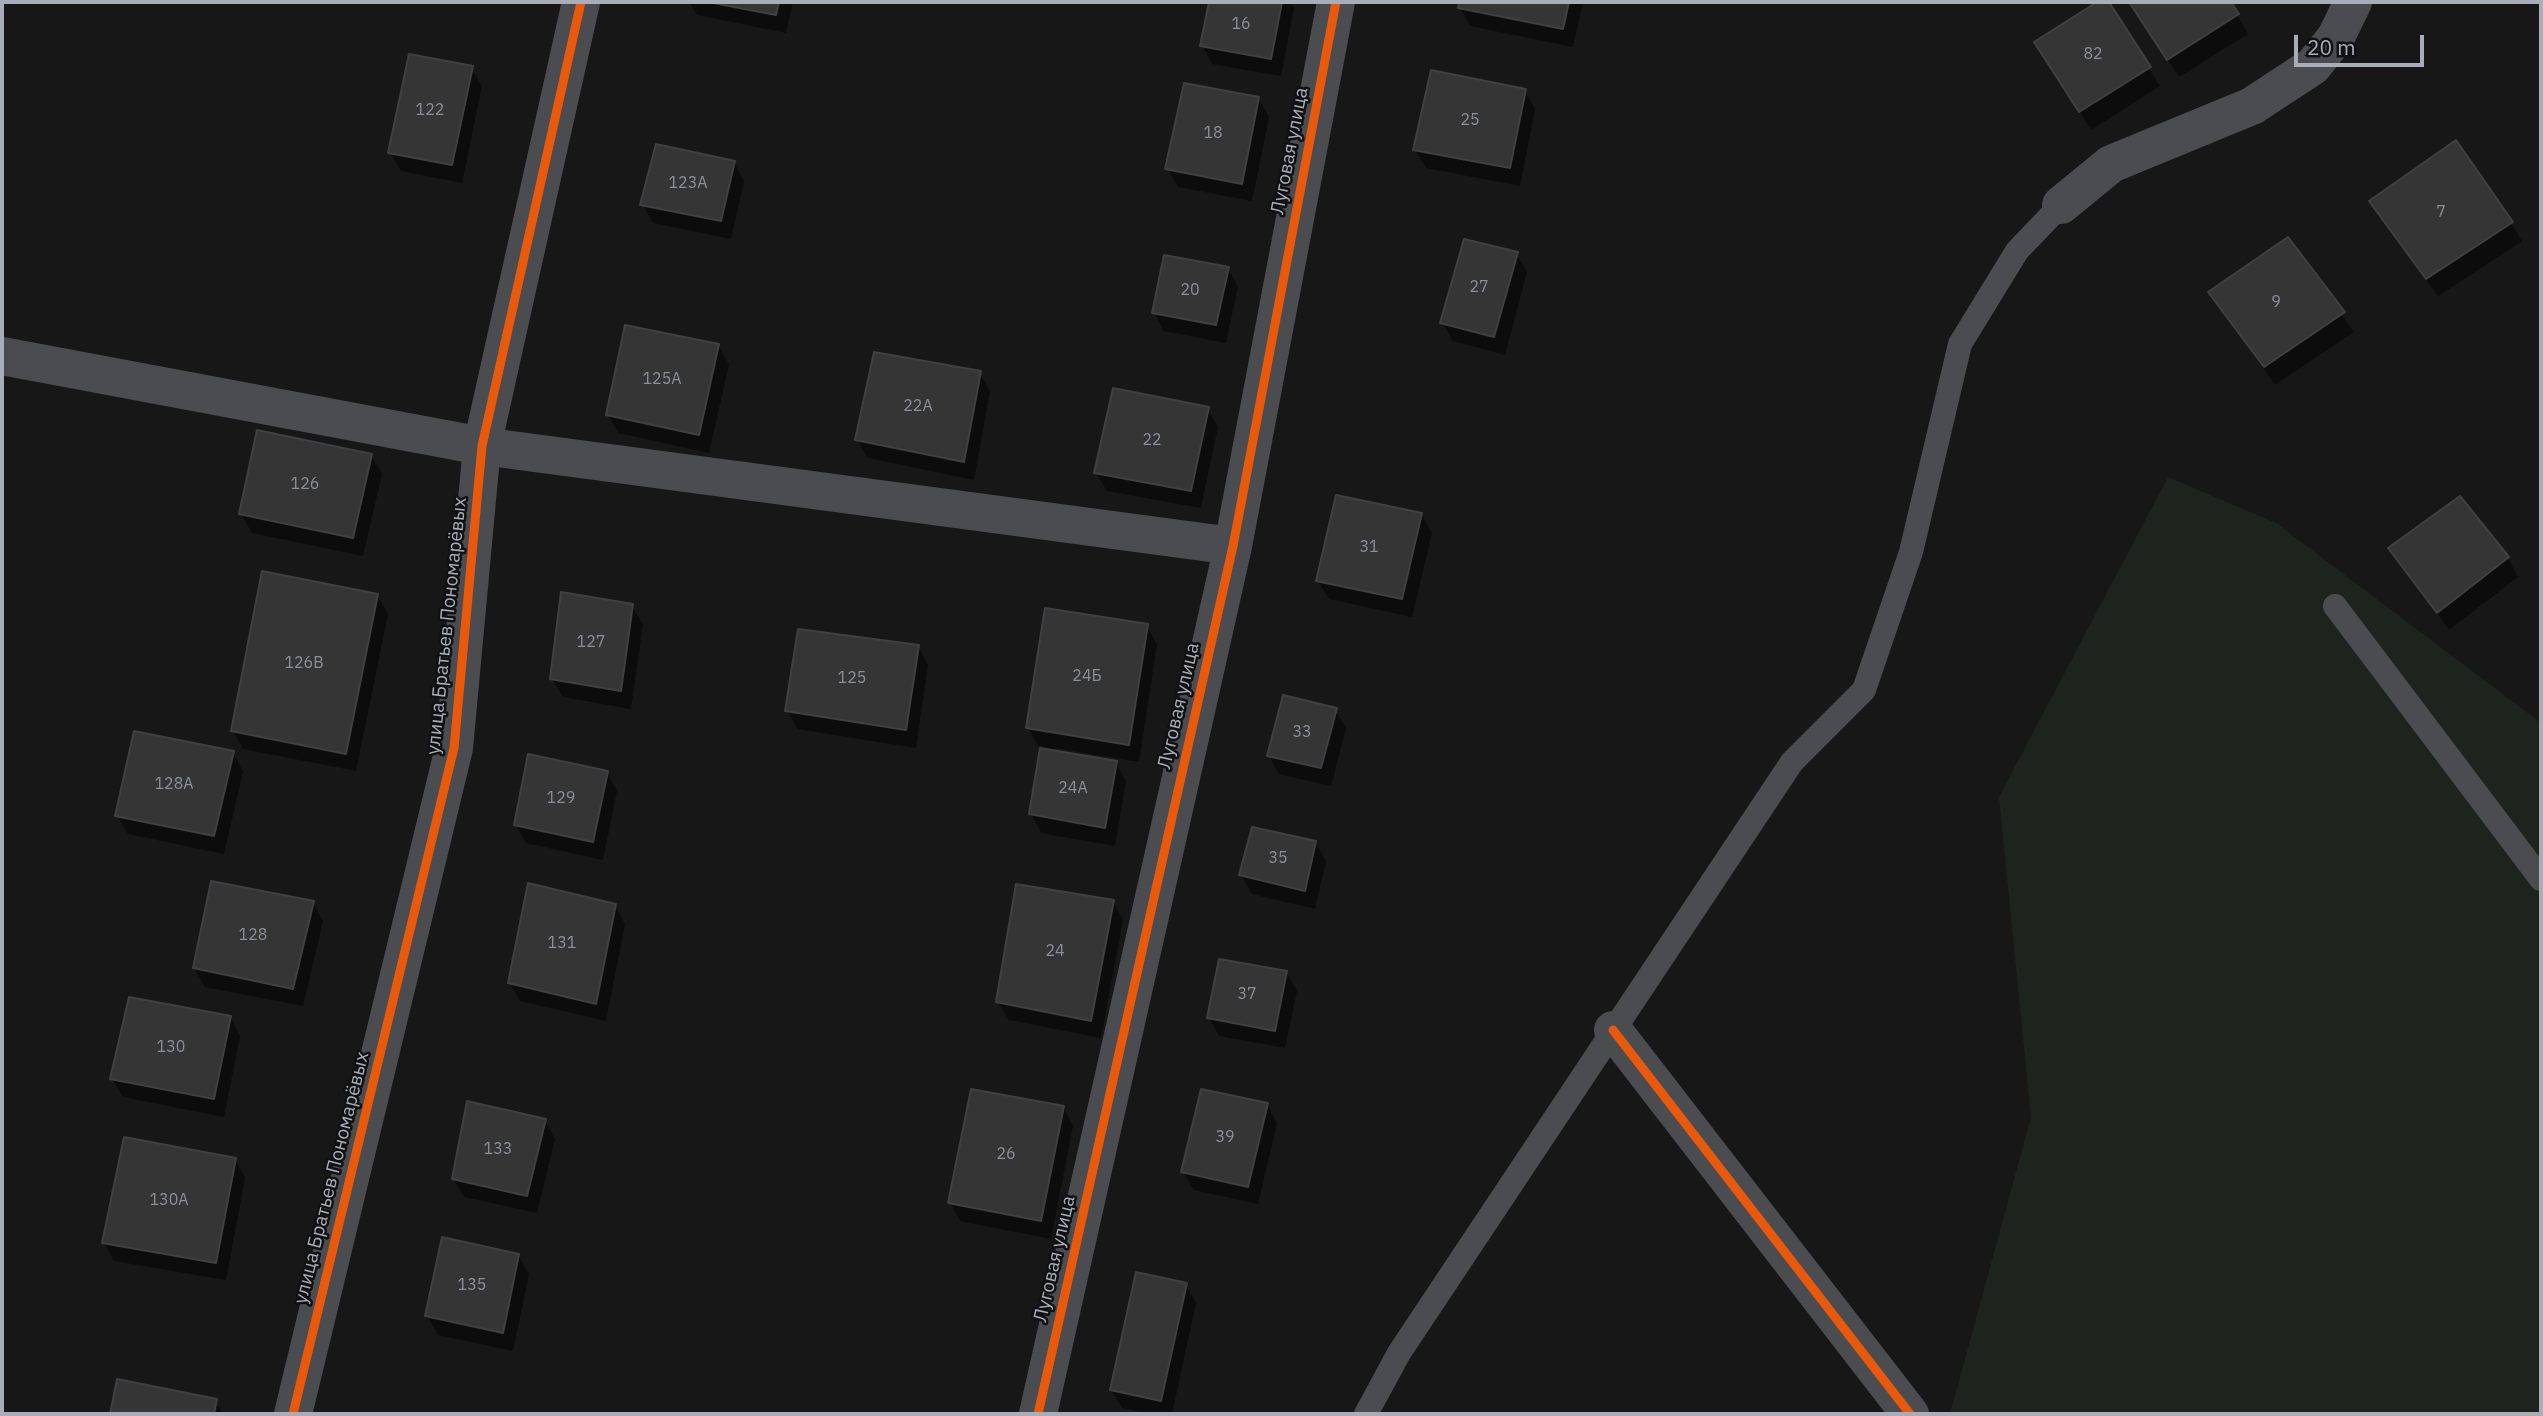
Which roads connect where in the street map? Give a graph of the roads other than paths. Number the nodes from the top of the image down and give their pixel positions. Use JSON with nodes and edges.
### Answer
{"nodes":[{"id":1,"x":581,"y":2,"type":"edge"},
{"id":2,"x":1336,"y":2,"type":"edge"},
{"id":3,"x":2353,"y":2,"type":"edge"},
{"id":4,"x":2061,"y":205,"type":"joint"},
{"id":5,"x":2,"y":356,"type":"edge"},
{"id":6,"x":482,"y":446,"type":"junction"},
{"id":7,"x":1233,"y":546,"type":"junction"},
{"id":8,"x":2335,"y":606,"type":"dead end"},
{"id":9,"x":2541,"y":879,"type":"edge"},
{"id":10,"x":1613,"y":1030,"type":"junction"},
{"id":11,"x":293,"y":1414,"type":"edge"},
{"id":12,"x":1038,"y":1414,"type":"edge"},
{"id":13,"x":1366,"y":1414,"type":"edge"},
{"id":14,"x":1910,"y":1414,"type":"edge"}],
"edges":[{"from":1,"to":6,"type":"street","name":"улица Братьев Пономарёвых"},
{"from":2,"to":7,"type":"street","name":"Луговая улица"},
{"from":3,"to":4,"type":"street"},
{"from":4,"to":10,"type":"lane"},
{"from":5,"to":6,"type":"street"},
{"from":6,"to":7,"type":"street"},
{"from":6,"to":11,"type":"street","name":"улица Братьев Пономарёвых"},
{"from":7,"to":12,"type":"street","name":"Луговая улица"},
{"from":8,"to":9,"type":"lane"},
{"from":10,"to":13,"type":"lane"},
{"from":10,"to":14,"type":"street"}]}
